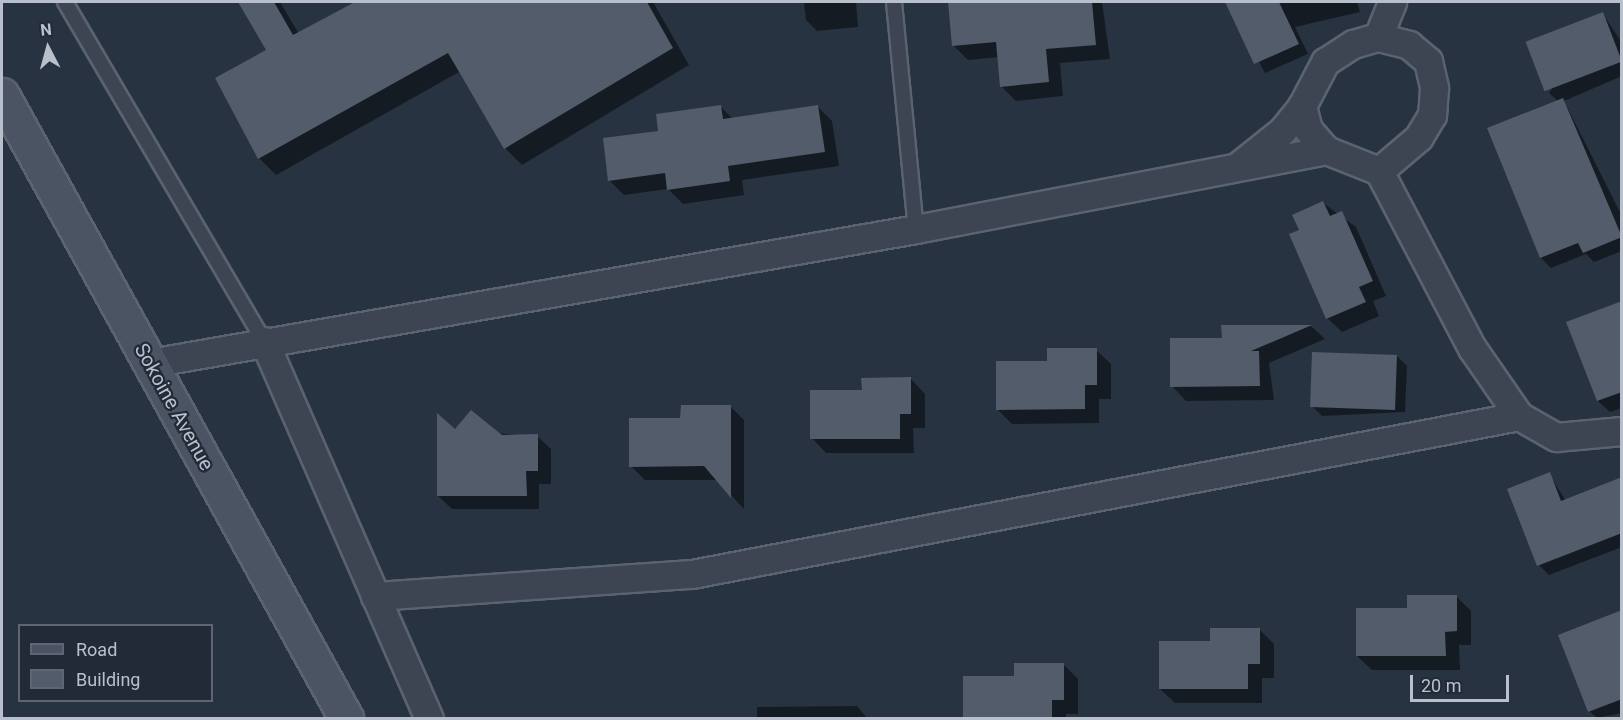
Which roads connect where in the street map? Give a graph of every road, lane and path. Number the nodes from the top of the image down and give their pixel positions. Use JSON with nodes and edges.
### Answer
{"nodes":[{"id":1,"x":65,"y":2,"type":"edge"},
{"id":2,"x":894,"y":2,"type":"edge"},
{"id":3,"x":1392,"y":2,"type":"edge"},
{"id":4,"x":1378,"y":37,"type":"junction"},
{"id":5,"x":2,"y":95,"type":"edge"},
{"id":6,"x":1302,"y":106,"type":"junction"},
{"id":7,"x":1326,"y":150,"type":"junction"},
{"id":8,"x":1235,"y":169,"type":"junction"},
{"id":9,"x":1379,"y":171,"type":"junction"},
{"id":10,"x":916,"y":229,"type":"junction"},
{"id":11,"x":264,"y":341,"type":"junction"},
{"id":12,"x":150,"y":363,"type":"junction"},
{"id":13,"x":1519,"y":416,"type":"junction"},
{"id":14,"x":1622,"y":431,"type":"edge"},
{"id":15,"x":375,"y":596,"type":"junction"},
{"id":16,"x":346,"y":718,"type":"edge"},
{"id":17,"x":429,"y":718,"type":"edge"}],
"edges":[{"from":1,"to":11,"type":"lane"},
{"from":2,"to":10,"type":"lane"},
{"from":3,"to":4,"type":"street"},
{"from":4,"to":6,"type":"street"},
{"from":4,"to":9,"type":"street"},
{"from":5,"to":12,"type":"street","name":"Sokoine Avenue"},
{"from":6,"to":7,"type":"street"},
{"from":6,"to":8,"type":"street"},
{"from":7,"to":8,"type":"street"},
{"from":7,"to":9,"type":"street"},
{"from":8,"to":10,"type":"street"},
{"from":9,"to":13,"type":"street"},
{"from":10,"to":11,"type":"street"},
{"from":11,"to":12,"type":"street"},
{"from":11,"to":15,"type":"street"},
{"from":12,"to":16,"type":"street","name":"Sokoine Avenue"},
{"from":13,"to":14,"type":"street"},
{"from":13,"to":15,"type":"street"},
{"from":15,"to":17,"type":"street"}]}
